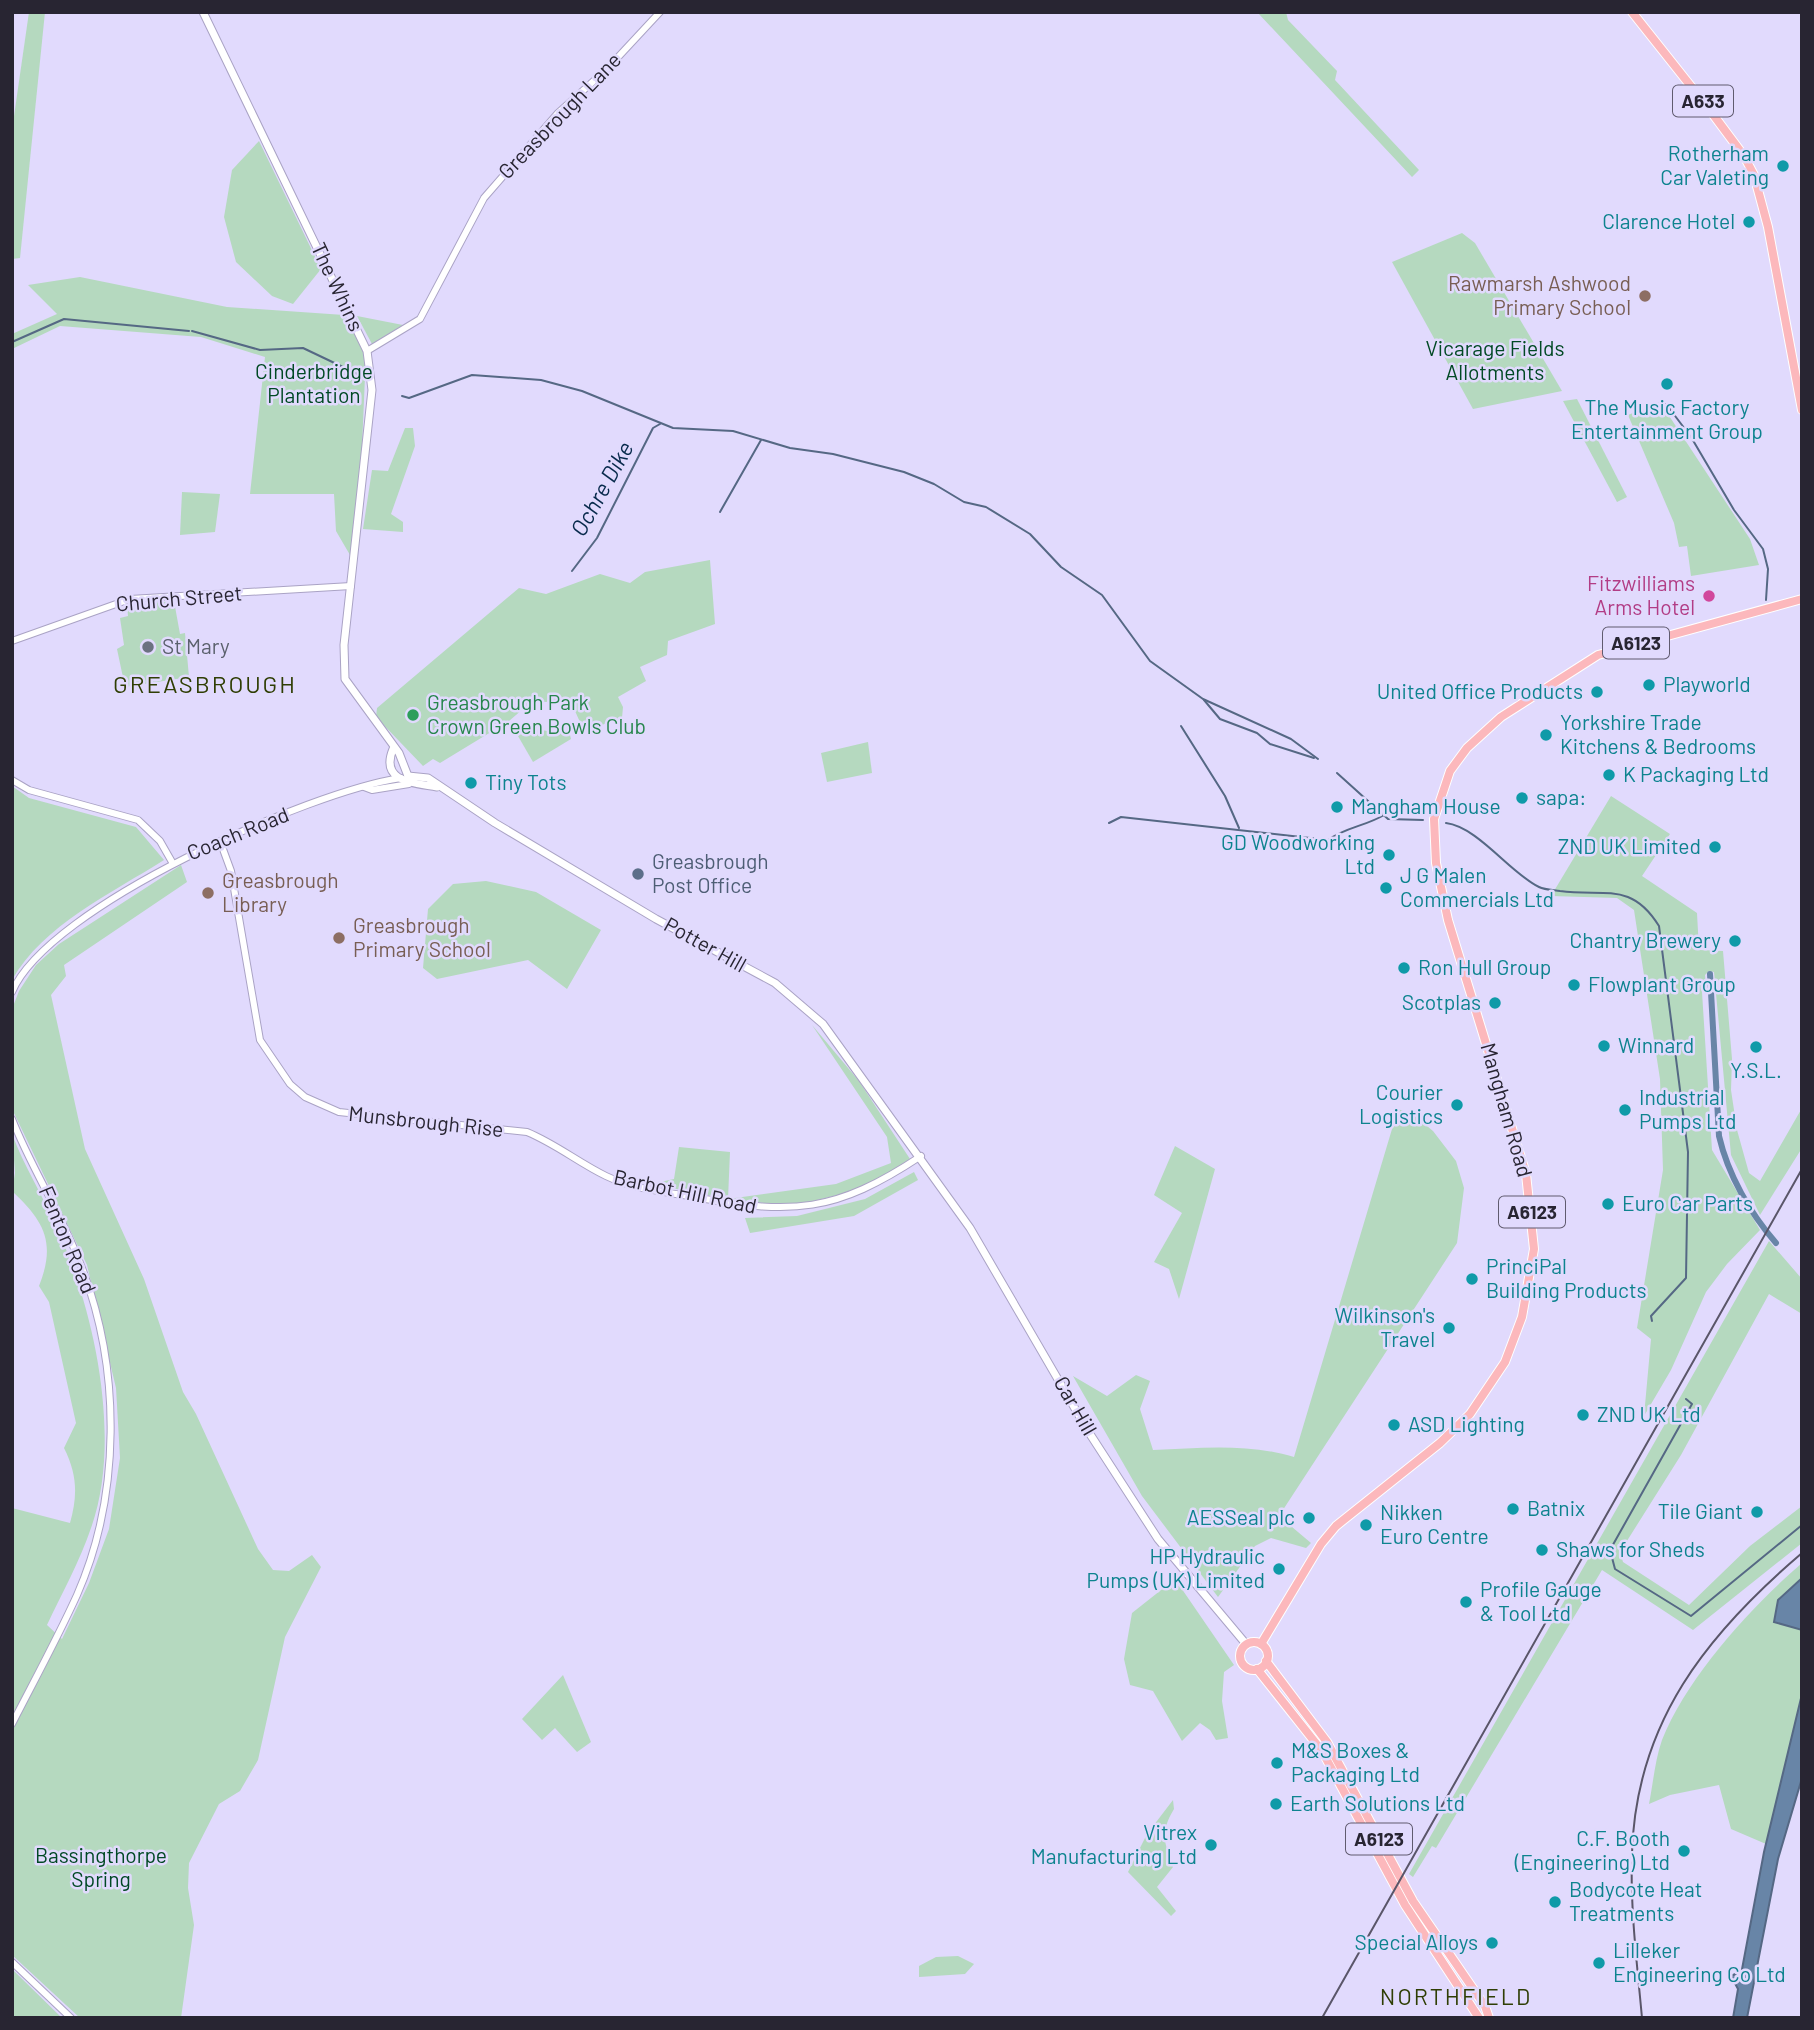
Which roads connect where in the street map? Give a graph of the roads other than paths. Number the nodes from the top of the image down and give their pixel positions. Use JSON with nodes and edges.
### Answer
{"nodes":[{"id":1,"x":203,"y":12,"type":"edge"},
{"id":2,"x":660,"y":12,"type":"edge"},
{"id":3,"x":1632,"y":12,"type":"edge"},
{"id":4,"x":367,"y":351,"type":"junction"},
{"id":5,"x":1802,"y":410,"type":"edge"},
{"id":6,"x":351,"y":586,"type":"junction"},
{"id":7,"x":1802,"y":599,"type":"edge"},
{"id":8,"x":1786,"y":604,"type":"junction"},
{"id":9,"x":1802,"y":606,"type":"edge"},
{"id":10,"x":12,"y":641,"type":"edge"},
{"id":11,"x":393,"y":749,"type":"junction"},
{"id":12,"x":12,"y":780,"type":"edge"},
{"id":13,"x":386,"y":780,"type":"joint"},
{"id":14,"x":402,"y":780,"type":"junction"},
{"id":15,"x":364,"y":787,"type":"junction"},
{"id":16,"x":220,"y":841,"type":"junction"},
{"id":17,"x":172,"y":862,"type":"junction"},
{"id":18,"x":12,"y":992,"type":"edge"},
{"id":19,"x":12,"y":1119,"type":"edge"},
{"id":20,"x":570,"y":1154,"type":"joint"},
{"id":21,"x":921,"y":1156,"type":"junction"},
{"id":22,"x":1246,"y":1644,"type":"junction"},
{"id":23,"x":1261,"y":1644,"type":"junction"},
{"id":24,"x":1266,"y":1661,"type":"junction"},
{"id":25,"x":1257,"y":1669,"type":"junction"},
{"id":26,"x":12,"y":1724,"type":"edge"},
{"id":27,"x":12,"y":1962,"type":"edge"},
{"id":28,"x":1465,"y":1979,"type":"junction"},
{"id":29,"x":1477,"y":2015,"type":"edge"},
{"id":30,"x":71,"y":2018,"type":"edge"},
{"id":31,"x":1489,"y":2018,"type":"edge"}],
"edges":[{"from":1,"to":4,"type":"main road","name":"The Whins"},
{"from":2,"to":4,"type":"street","name":"Greasbrough Lane"},
{"from":3,"to":5,"type":"main road","number":"A633"},
{"from":4,"to":6,"type":"main road","name":"The Whins"},
{"from":6,"to":10,"type":"street","name":"Church Street"},
{"from":6,"to":11,"type":"main road","name":"The Whins"},
{"from":7,"to":8,"type":"main road","number":"A6123"},
{"from":8,"to":9,"type":"main road","number":"A6123"},
{"from":8,"to":23,"type":"main road","name":"Mangham Road","number":"A6123"},
{"from":11,"to":14,"type":"main road"},
{"from":11,"to":14,"type":"main road","name":"The Whins"},
{"from":12,"to":17,"type":"street","name":"Coach Road"},
{"from":13,"to":14,"type":"main road"},
{"from":13,"to":15,"type":"street","name":"Coach Road"},
{"from":14,"to":15,"type":"street","name":"Coach Road"},
{"from":14,"to":21,"type":"main road","name":"Potter Hill"},
{"from":15,"to":16,"type":"street","name":"Coach Road"},
{"from":16,"to":17,"type":"street","name":"Coach Road"},
{"from":16,"to":20,"type":"street","name":"Munsbrough Rise"},
{"from":17,"to":18,"type":"street"},
{"from":19,"to":26,"type":"street","name":"Fenton Road"},
{"from":20,"to":21,"type":"street","name":"Barbot Hill Road"},
{"from":21,"to":22,"type":"main road","name":"Car Hill"},
{"from":22,"to":23,"type":"main road"},
{"from":22,"to":25,"type":"main road","number":"A6123"},
{"from":23,"to":24,"type":"main road","number":"A6123"},
{"from":24,"to":25,"type":"main road"},
{"from":24,"to":28,"type":"main road","number":"A6123"},
{"from":25,"to":29,"type":"main road","number":"A6123"},
{"from":27,"to":30,"type":"street"},
{"from":28,"to":29,"type":"main road","number":"A6123"},
{"from":28,"to":31,"type":"main road","number":"A6123"}]}
